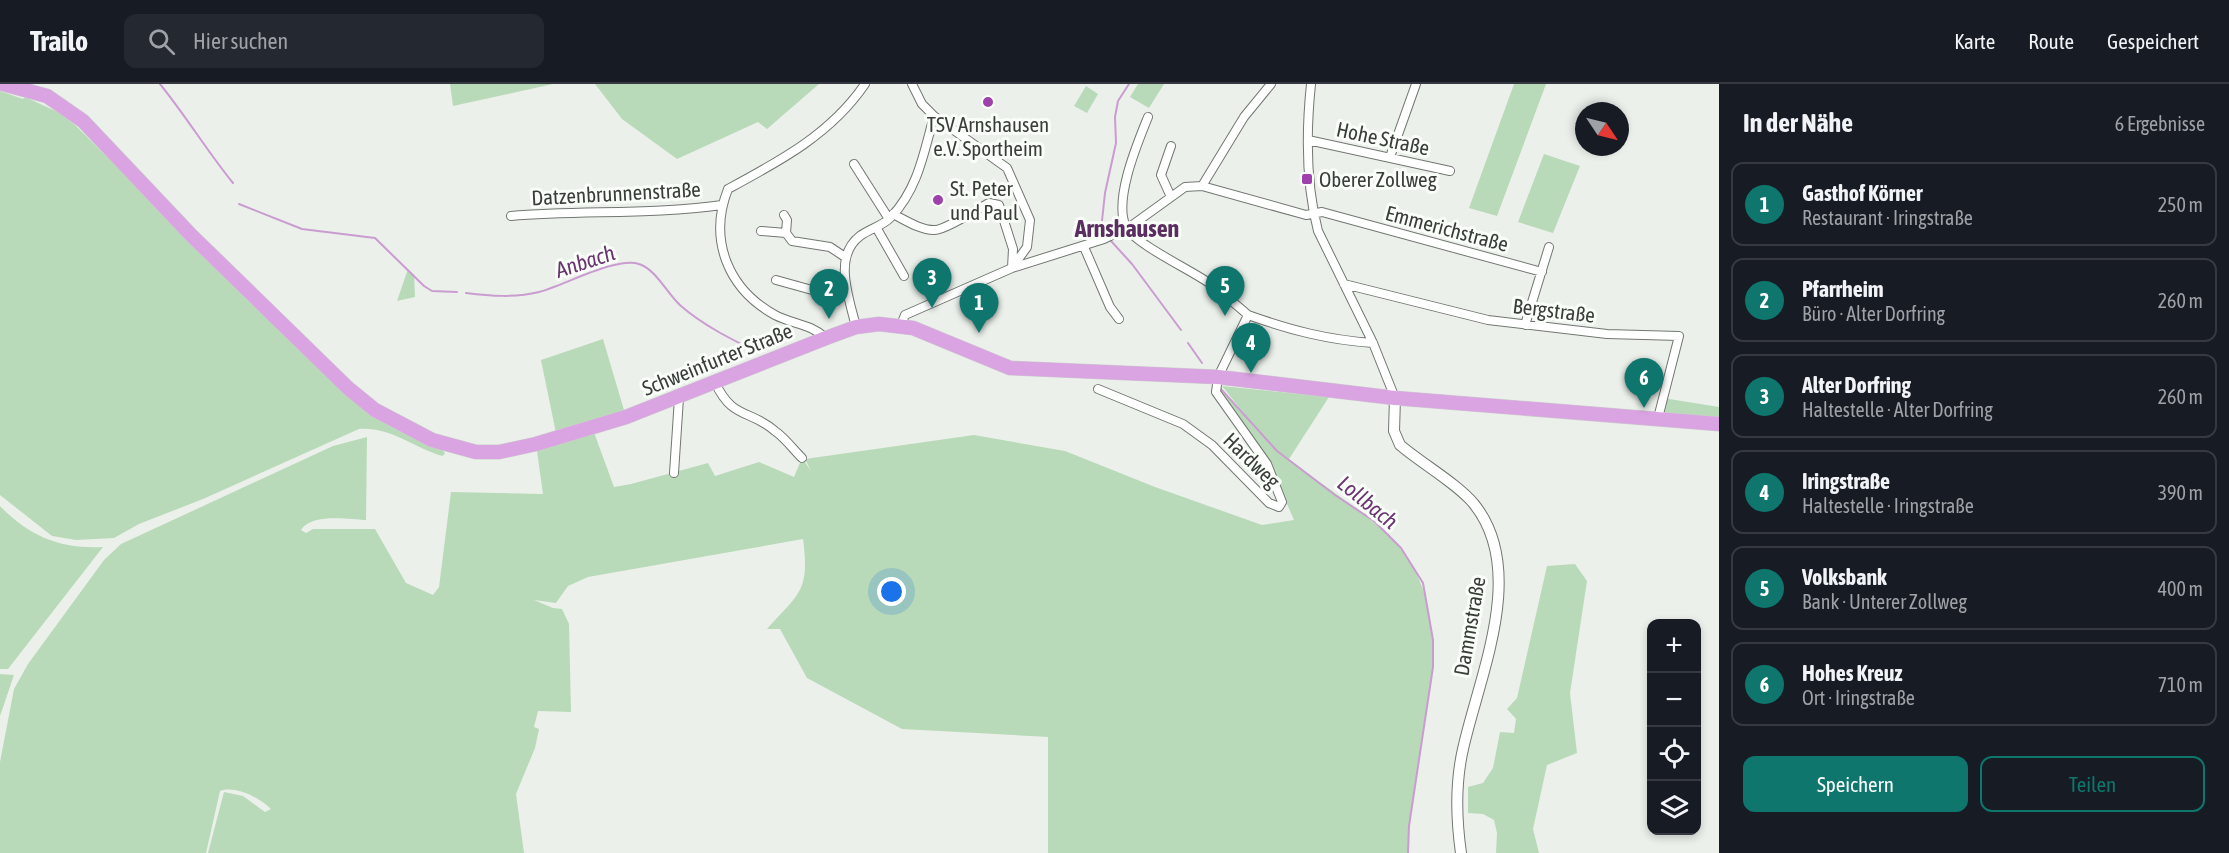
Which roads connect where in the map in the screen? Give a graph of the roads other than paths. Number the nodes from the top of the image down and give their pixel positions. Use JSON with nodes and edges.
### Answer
{"nodes":[{"id":1,"x":3,"y":84,"type":"edge"},
{"id":2,"x":865,"y":84,"type":"edge"},
{"id":3,"x":914,"y":84,"type":"edge"},
{"id":4,"x":1271,"y":84,"type":"edge"},
{"id":5,"x":1311,"y":84,"type":"edge"},
{"id":6,"x":1416,"y":84,"type":"edge"},
{"id":7,"x":934,"y":116,"type":"junction"},
{"id":8,"x":1148,"y":117,"type":"dead end"},
{"id":9,"x":1308,"y":140,"type":"junction"},
{"id":10,"x":1171,"y":146,"type":"dead end"},
{"id":11,"x":1390,"y":157,"type":"junction"},
{"id":12,"x":854,"y":164,"type":"dead end"},
{"id":13,"x":1450,"y":171,"type":"dead end"},
{"id":14,"x":1202,"y":186,"type":"junction"},
{"id":15,"x":1171,"y":197,"type":"junction"},
{"id":16,"x":722,"y":205,"type":"junction"},
{"id":17,"x":784,"y":215,"type":"dead end"},
{"id":18,"x":1314,"y":215,"type":"junction"},
{"id":19,"x":511,"y":216,"type":"dead end"},
{"id":20,"x":891,"y":217,"type":"junction"},
{"id":21,"x":876,"y":227,"type":"junction"},
{"id":22,"x":1127,"y":228,"type":"junction"},
{"id":23,"x":760,"y":231,"type":"dead end"},
{"id":24,"x":786,"y":233,"type":"junction"},
{"id":25,"x":1084,"y":247,"type":"junction"},
{"id":26,"x":1550,"y":247,"type":"dead end"},
{"id":27,"x":845,"y":257,"type":"junction"},
{"id":28,"x":1012,"y":268,"type":"junction"},
{"id":29,"x":1542,"y":272,"type":"junction"},
{"id":30,"x":904,"y":276,"type":"dead end"},
{"id":31,"x":776,"y":279,"type":"dead end"},
{"id":32,"x":846,"y":279,"type":"junction"},
{"id":33,"x":1344,"y":284,"type":"junction"},
{"id":34,"x":1248,"y":315,"type":"junction"},
{"id":35,"x":1119,"y":320,"type":"dead end"},
{"id":36,"x":901,"y":325,"type":"junction"},
{"id":37,"x":1525,"y":325,"type":"junction"},
{"id":38,"x":856,"y":327,"type":"junction"},
{"id":39,"x":826,"y":338,"type":"junction"},
{"id":40,"x":1373,"y":343,"type":"junction"},
{"id":41,"x":1218,"y":377,"type":"junction"},
{"id":42,"x":715,"y":382,"type":"junction"},
{"id":43,"x":1098,"y":389,"type":"dead end"},
{"id":44,"x":679,"y":398,"type":"junction"},
{"id":45,"x":1395,"y":398,"type":"junction"},
{"id":46,"x":1658,"y":418,"type":"junction"},
{"id":47,"x":1719,"y":424,"type":"edge"},
{"id":48,"x":802,"y":458,"type":"dead end"},
{"id":49,"x":674,"y":473,"type":"dead end"},
{"id":50,"x":1461,"y":853,"type":"edge"}],
"edges":[{"from":1,"to":44,"type":"main road","name":"Schweinfurter Straße"},
{"from":2,"to":16,"type":"street"},
{"from":3,"to":7,"type":"street"},
{"from":4,"to":14,"type":"street"},
{"from":5,"to":9,"type":"street"},
{"from":6,"to":11,"type":"street"},
{"from":7,"to":20,"type":"street"},
{"from":7,"to":28,"type":"street"},
{"from":8,"to":22,"type":"street"},
{"from":9,"to":11,"type":"street","name":"Hohe Straße"},
{"from":9,"to":18,"type":"street"},
{"from":10,"to":15,"type":"street"},
{"from":11,"to":13,"type":"street","name":"Hohe Straße"},
{"from":12,"to":20,"type":"street"},
{"from":14,"to":15,"type":"street"},
{"from":14,"to":18,"type":"street","name":"Emmerichstraße"},
{"from":15,"to":22,"type":"street"},
{"from":16,"to":19,"type":"street","name":"Datzenbrunnenstraße"},
{"from":16,"to":39,"type":"street"},
{"from":17,"to":24,"type":"street"},
{"from":18,"to":29,"type":"street","name":"Emmerichstraße"},
{"from":18,"to":33,"type":"street"},
{"from":20,"to":21,"type":"street"},
{"from":20,"to":28,"type":"street"},
{"from":21,"to":27,"type":"street"},
{"from":21,"to":30,"type":"street"},
{"from":22,"to":25,"type":"street"},
{"from":22,"to":34,"type":"street"},
{"from":23,"to":24,"type":"street"},
{"from":24,"to":27,"type":"street"},
{"from":25,"to":28,"type":"street"},
{"from":25,"to":35,"type":"street"},
{"from":26,"to":29,"type":"street"},
{"from":27,"to":32,"type":"street"},
{"from":28,"to":36,"type":"street"},
{"from":29,"to":37,"type":"street"},
{"from":31,"to":32,"type":"street"},
{"from":32,"to":38,"type":"street"},
{"from":33,"to":37,"type":"street","name":"Bergstraße"},
{"from":33,"to":40,"type":"street"},
{"from":34,"to":40,"type":"street"},
{"from":34,"to":41,"type":"street"},
{"from":36,"to":38,"type":"main road","name":"Schweinfurter Straße"},
{"from":36,"to":41,"type":"main road"},
{"from":37,"to":46,"type":"street","name":"Bergstraße"},
{"from":38,"to":39,"type":"main road","name":"Schweinfurter Straße"},
{"from":39,"to":42,"type":"main road","name":"Schweinfurter Straße"},
{"from":40,"to":45,"type":"street"},
{"from":41,"to":43,"type":"street","name":"Hardweg"},
{"from":41,"to":45,"type":"main road"},
{"from":42,"to":44,"type":"main road","name":"Schweinfurter Straße"},
{"from":42,"to":48,"type":"street"},
{"from":44,"to":49,"type":"street"},
{"from":45,"to":46,"type":"main road"},
{"from":45,"to":50,"type":"street","name":"Dammstraße"},
{"from":46,"to":47,"type":"main road"}]}
